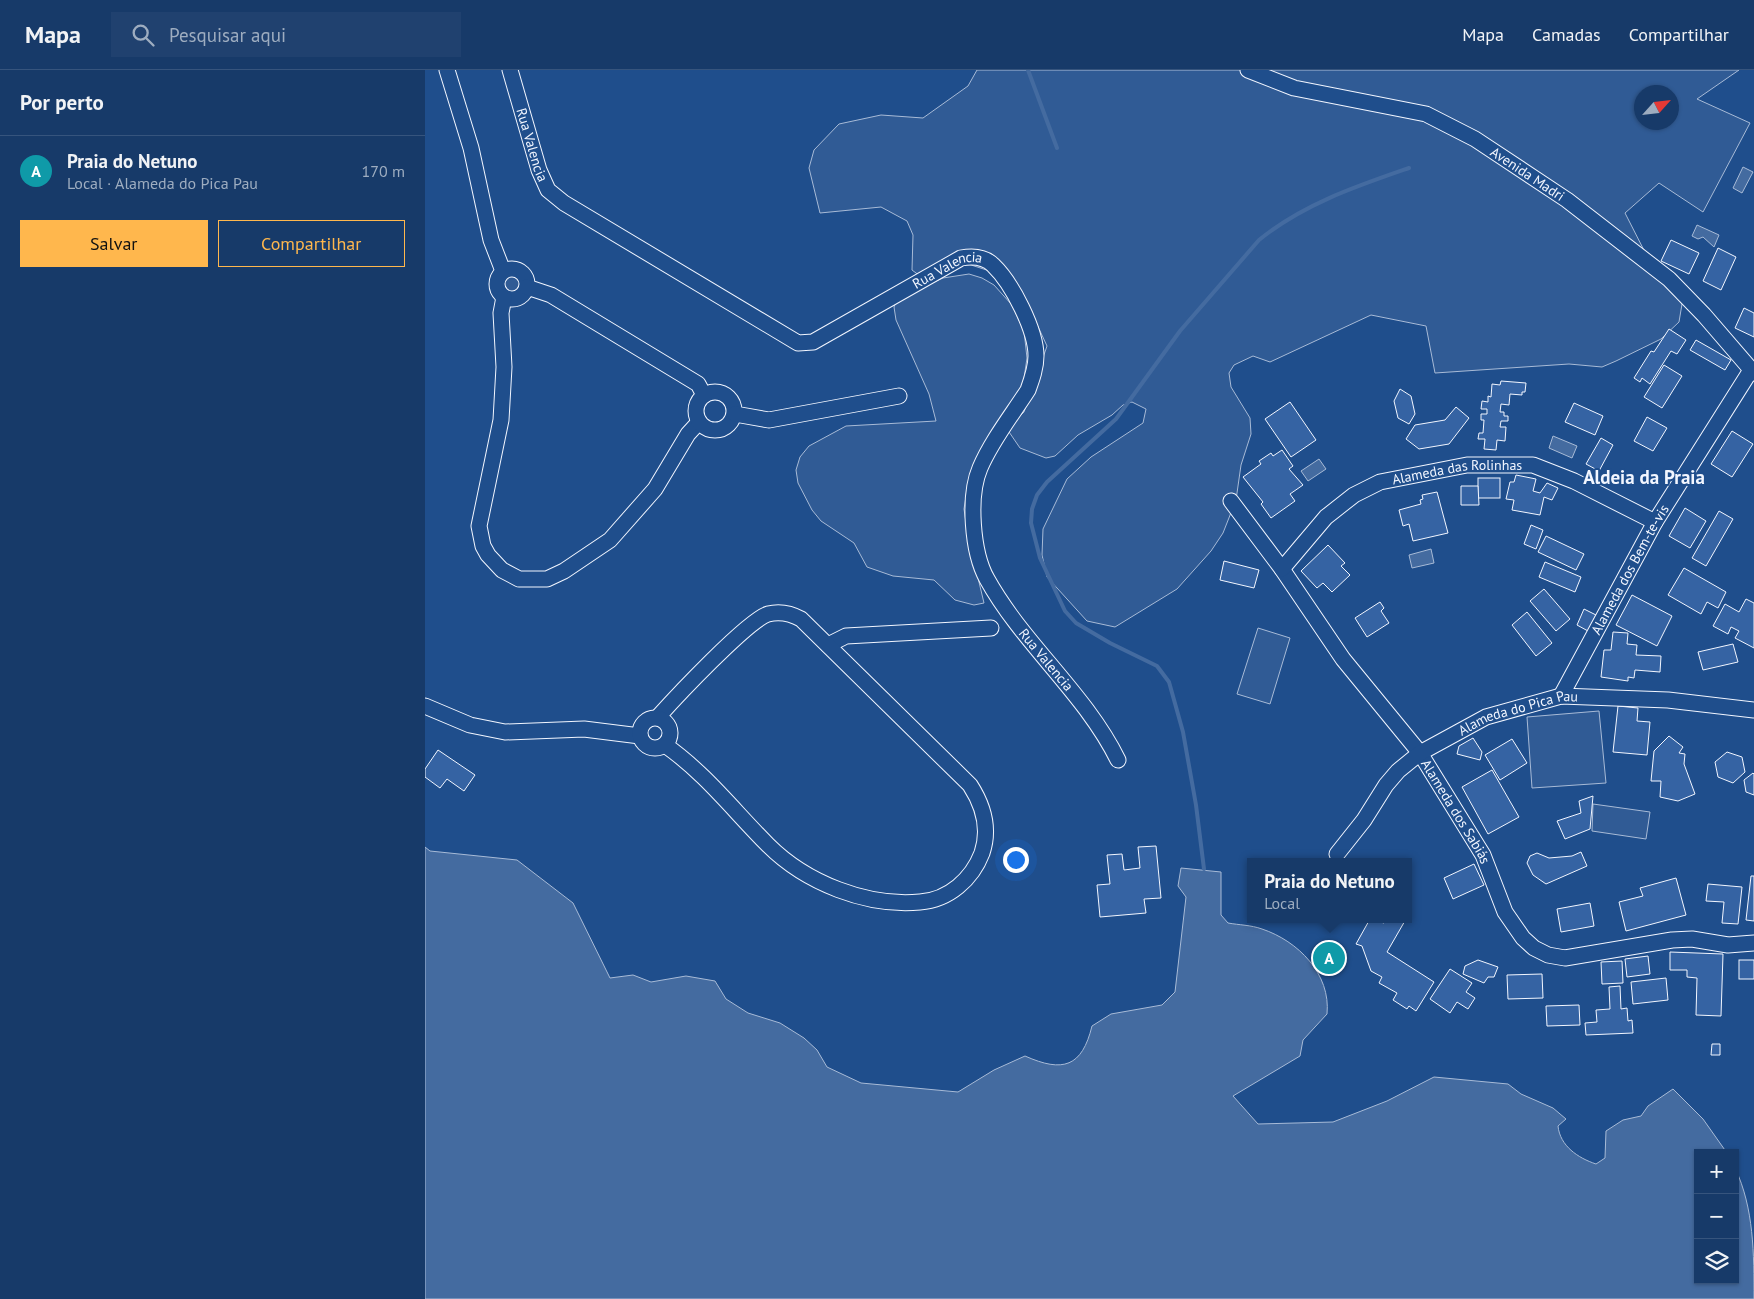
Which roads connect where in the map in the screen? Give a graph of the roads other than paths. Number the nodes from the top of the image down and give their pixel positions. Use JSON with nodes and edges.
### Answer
{"nodes":[{"id":1,"x":447,"y":70,"type":"edge"},
{"id":2,"x":510,"y":70,"type":"edge"},
{"id":3,"x":1248,"y":70,"type":"edge"},
{"id":4,"x":503,"y":271,"type":"junction"},
{"id":5,"x":527,"y":287,"type":"junction"},
{"id":6,"x":504,"y":297,"type":"junction"},
{"id":7,"x":1752,"y":372,"type":"edge"},
{"id":8,"x":704,"y":395,"type":"junction"},
{"id":9,"x":899,"y":396,"type":"dead end"},
{"id":10,"x":735,"y":414,"type":"junction"},
{"id":11,"x":699,"y":422,"type":"junction"},
{"id":12,"x":1231,"y":501,"type":"dead end"},
{"id":13,"x":1655,"y":522,"type":"junction"},
{"id":14,"x":1282,"y":569,"type":"junction"},
{"id":15,"x":991,"y":628,"type":"dead end"},
{"id":16,"x":828,"y":645,"type":"junction"},
{"id":17,"x":1561,"y":696,"type":"junction"},
{"id":18,"x":425,"y":706,"type":"edge"},
{"id":19,"x":1754,"y":710,"type":"edge"},
{"id":20,"x":658,"y":717,"type":"junction"},
{"id":21,"x":640,"y":736,"type":"junction"},
{"id":22,"x":665,"y":746,"type":"junction"},
{"id":23,"x":1420,"y":753,"type":"junction"},
{"id":24,"x":1118,"y":760,"type":"dead end"},
{"id":25,"x":1337,"y":854,"type":"dead end"},
{"id":26,"x":1754,"y":943,"type":"edge"}],
"edges":[{"from":1,"to":4,"type":"street"},
{"from":2,"to":24,"type":"street","name":"Rua Valencia"},
{"from":3,"to":7,"type":"street","name":"Avenida Madri"},
{"from":4,"to":5,"type":"street"},
{"from":4,"to":6,"type":"street"},
{"from":5,"to":6,"type":"street"},
{"from":5,"to":8,"type":"street"},
{"from":6,"to":11,"type":"street"},
{"from":7,"to":13,"type":"street","name":"Alameda dos Bem-te-vis"},
{"from":8,"to":10,"type":"street"},
{"from":8,"to":11,"type":"street"},
{"from":9,"to":10,"type":"street"},
{"from":10,"to":11,"type":"street"},
{"from":12,"to":14,"type":"street","name":"Alameda dos Sabiás"},
{"from":13,"to":14,"type":"street","name":"Alameda das Rolinhas"},
{"from":13,"to":17,"type":"street","name":"Alameda dos Bem-te-vis"},
{"from":14,"to":23,"type":"street","name":"Alameda dos Sabiás"},
{"from":15,"to":16,"type":"street"},
{"from":16,"to":20,"type":"street"},
{"from":16,"to":22,"type":"street"},
{"from":17,"to":19,"type":"street","name":"Alameda do Pica Pau"},
{"from":17,"to":23,"type":"street","name":"Alameda do Pica Pau"},
{"from":18,"to":21,"type":"street"},
{"from":20,"to":21,"type":"street"},
{"from":20,"to":22,"type":"street"},
{"from":21,"to":22,"type":"street"},
{"from":23,"to":25,"type":"street","name":"Alameda do Pica Pau"},
{"from":23,"to":26,"type":"street","name":"Alameda dos Sabiás"}]}
